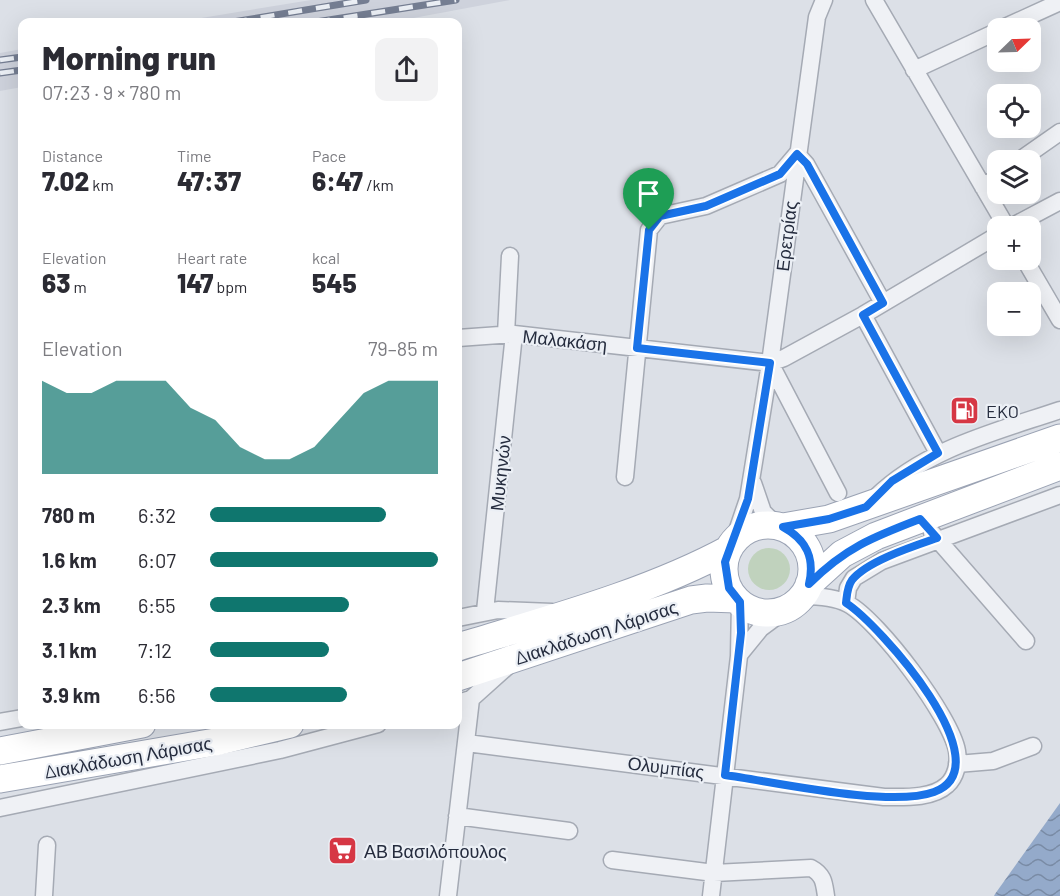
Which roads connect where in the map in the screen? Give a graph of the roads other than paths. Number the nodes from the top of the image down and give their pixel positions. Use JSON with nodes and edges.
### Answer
{"nodes":[{"id":1,"x":824,"y":0,"type":"edge"},
{"id":2,"x":874,"y":0,"type":"edge"},
{"id":3,"x":1060,"y":2,"type":"edge"},
{"id":4,"x":1025,"y":18,"type":"edge"},
{"id":5,"x":987,"y":36,"type":"edge"},
{"id":6,"x":914,"y":70,"type":"junction"},
{"id":7,"x":1060,"y":132,"type":"edge"},
{"id":8,"x":1034,"y":150,"type":"edge"},
{"id":9,"x":797,"y":154,"type":"junction"},
{"id":10,"x":987,"y":184,"type":"edge"},
{"id":11,"x":983,"y":187,"type":"junction"},
{"id":12,"x":1060,"y":201,"type":"edge"},
{"id":13,"x":1000,"y":216,"type":"edge"},
{"id":14,"x":1032,"y":216,"type":"edge"},
{"id":15,"x":987,"y":242,"type":"edge"},
{"id":16,"x":510,"y":256,"type":"dead end"},
{"id":17,"x":1031,"y":270,"type":"edge"},
{"id":18,"x":883,"y":303,"type":"junction"},
{"id":19,"x":863,"y":315,"type":"junction"},
{"id":20,"x":1060,"y":320,"type":"edge"},
{"id":21,"x":510,"y":334,"type":"junction"},
{"id":22,"x":462,"y":338,"type":"edge"},
{"id":23,"x":637,"y":348,"type":"junction"},
{"id":24,"x":770,"y":363,"type":"junction"},
{"id":25,"x":1060,"y":410,"type":"edge"},
{"id":26,"x":1060,"y":438,"type":"edge"},
{"id":27,"x":938,"y":453,"type":"junction"},
{"id":28,"x":1060,"y":466,"type":"edge"},
{"id":29,"x":752,"y":474,"type":"junction"},
{"id":30,"x":626,"y":477,"type":"dead end"},
{"id":31,"x":838,"y":494,"type":"dead end"},
{"id":32,"x":1060,"y":495,"type":"edge"},
{"id":33,"x":866,"y":507,"type":"junction"},
{"id":34,"x":780,"y":526,"type":"junction"},
{"id":35,"x":928,"y":529,"type":"junction"},
{"id":36,"x":732,"y":545,"type":"junction"},
{"id":37,"x":800,"y":596,"type":"junction"},
{"id":38,"x":738,"y":601,"type":"junction"},
{"id":39,"x":846,"y":603,"type":"junction"},
{"id":40,"x":485,"y":611,"type":"junction"},
{"id":41,"x":569,"y":613,"type":"junction"},
{"id":42,"x":462,"y":617,"type":"edge"},
{"id":43,"x":1026,"y":641,"type":"dead end"},
{"id":44,"x":462,"y":646,"type":"edge"},
{"id":45,"x":739,"y":656,"type":"junction"},
{"id":46,"x":462,"y":693,"type":"edge"},
{"id":47,"x":18,"y":719,"type":"edge"},
{"id":48,"x":0,"y":722,"type":"edge"},
{"id":49,"x":116,"y":729,"type":"edge"},
{"id":50,"x":269,"y":729,"type":"edge"},
{"id":51,"x":359,"y":729,"type":"edge"},
{"id":52,"x":467,"y":743,"type":"junction"},
{"id":53,"x":1033,"y":746,"type":"dead end"},
{"id":54,"x":0,"y":751,"type":"edge"},
{"id":55,"x":957,"y":764,"type":"junction"},
{"id":56,"x":725,"y":775,"type":"junction"},
{"id":57,"x":0,"y":779,"type":"edge"},
{"id":58,"x":0,"y":808,"type":"edge"},
{"id":59,"x":457,"y":816,"type":"junction"},
{"id":60,"x":568,"y":831,"type":"dead end"},
{"id":61,"x":47,"y":845,"type":"dead end"},
{"id":62,"x":612,"y":860,"type":"dead end"},
{"id":63,"x":714,"y":873,"type":"junction"},
{"id":64,"x":44,"y":896,"type":"edge"},
{"id":65,"x":448,"y":896,"type":"edge"},
{"id":66,"x":711,"y":896,"type":"edge"},
{"id":67,"x":825,"y":896,"type":"edge"}],
"edges":[{"from":1,"to":9,"type":"street","name":"Ερετρίας"},
{"from":2,"to":6,"type":"street"},
{"from":3,"to":4,"type":"street"},
{"from":5,"to":6,"type":"street"},
{"from":6,"to":11,"type":"street"},
{"from":7,"to":8,"type":"street"},
{"from":9,"to":18,"type":"street"},
{"from":9,"to":23,"type":"street"},
{"from":9,"to":24,"type":"street","name":"Ερετρίας"},
{"from":10,"to":11,"type":"street"},
{"from":11,"to":13,"type":"street"},
{"from":12,"to":14,"type":"street"},
{"from":15,"to":18,"type":"street"},
{"from":16,"to":21,"type":"street","name":"Μυκηνών"},
{"from":17,"to":20,"type":"street"},
{"from":18,"to":19,"type":"street"},
{"from":19,"to":24,"type":"street"},
{"from":19,"to":27,"type":"street"},
{"from":21,"to":22,"type":"street","name":"Μαλακάση"},
{"from":21,"to":23,"type":"street","name":"Μαλακάση"},
{"from":21,"to":40,"type":"street","name":"Μυκηνών"},
{"from":23,"to":24,"type":"street","name":"Μαλακάση"},
{"from":23,"to":30,"type":"street"},
{"from":24,"to":29,"type":"street","name":"Ερετρίας"},
{"from":24,"to":31,"type":"street"},
{"from":25,"to":27,"type":"street"},
{"from":26,"to":33,"type":"main road"},
{"from":27,"to":33,"type":"street"},
{"from":28,"to":35,"type":"main road"},
{"from":29,"to":34,"type":"street","name":"Ερετρίας"},
{"from":29,"to":36,"type":"street","name":"Ερετρίας"},
{"from":32,"to":35,"type":"street"},
{"from":33,"to":34,"type":"main road"},
{"from":34,"to":36,"type":"main road"},
{"from":34,"to":37,"type":"main road"},
{"from":35,"to":37,"type":"main road"},
{"from":35,"to":39,"type":"street"},
{"from":35,"to":43,"type":"street"},
{"from":36,"to":38,"type":"main road"},
{"from":36,"to":41,"type":"main road","name":"Διακλάδωση Λάρισας"},
{"from":37,"to":38,"type":"main road"},
{"from":37,"to":39,"type":"street"},
{"from":37,"to":45,"type":"street"},
{"from":38,"to":45,"type":"street"},
{"from":38,"to":46,"type":"main road","name":"Διακλάδωση Λάρισας"},
{"from":39,"to":55,"type":"street"},
{"from":40,"to":41,"type":"street"},
{"from":40,"to":42,"type":"street"},
{"from":41,"to":44,"type":"main road","name":"Διακλάδωση Λάρισας"},
{"from":45,"to":56,"type":"street"},
{"from":46,"to":52,"type":"street"},
{"from":47,"to":48,"type":"street"},
{"from":49,"to":54,"type":"main road","name":"Διακλάδωση Λάρισας"},
{"from":50,"to":57,"type":"main road","name":"Διακλάδωση Λάρισας"},
{"from":51,"to":58,"type":"street"},
{"from":52,"to":56,"type":"street","name":"Ολυμπίας"},
{"from":52,"to":59,"type":"street"},
{"from":53,"to":55,"type":"street"},
{"from":55,"to":56,"type":"street","name":"Ολυμπίας"},
{"from":56,"to":63,"type":"street"},
{"from":59,"to":60,"type":"street"},
{"from":59,"to":65,"type":"street"},
{"from":61,"to":64,"type":"street"},
{"from":62,"to":63,"type":"street"},
{"from":63,"to":66,"type":"street"},
{"from":63,"to":67,"type":"street"}]}
